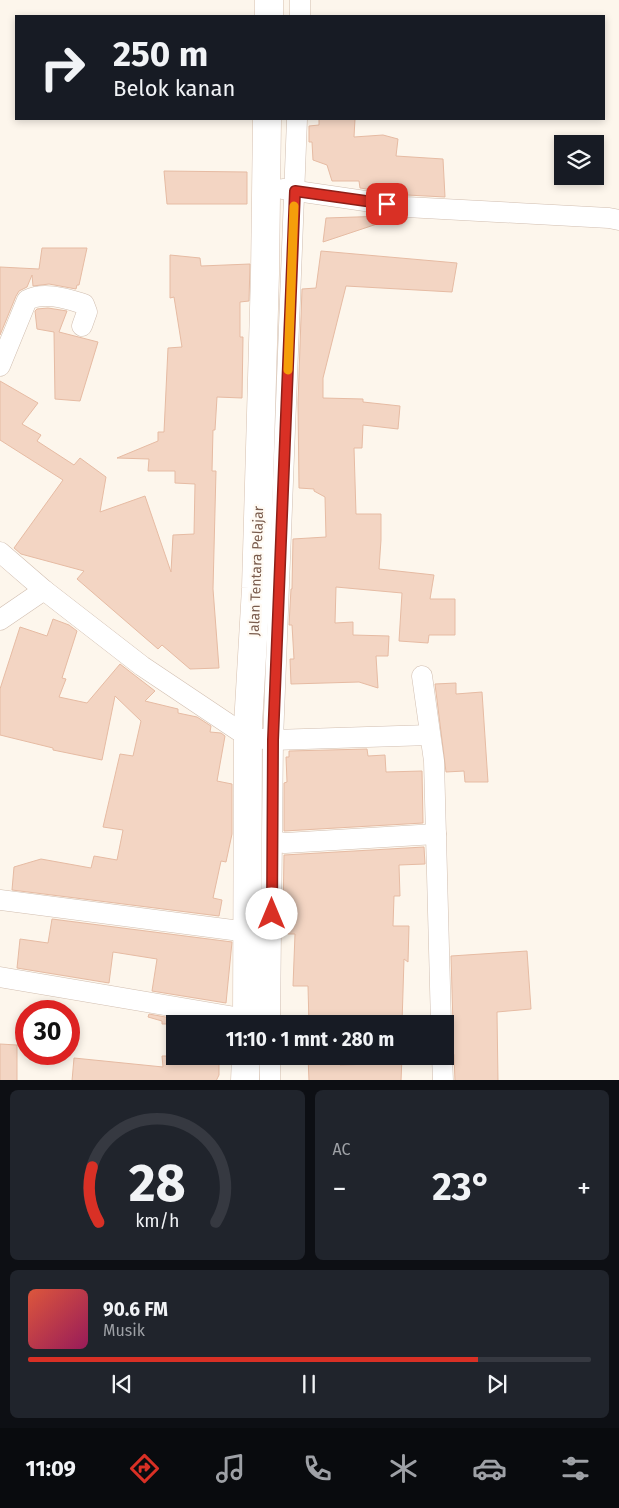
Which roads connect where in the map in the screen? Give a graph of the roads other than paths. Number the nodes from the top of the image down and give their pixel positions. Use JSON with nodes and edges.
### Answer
{"nodes":[{"id":1,"x":269,"y":0,"type":"edge"},
{"id":2,"x":300,"y":0,"type":"edge"},
{"id":3,"x":269,"y":15,"type":"edge"},
{"id":4,"x":300,"y":15,"type":"edge"},
{"id":5,"x":267,"y":120,"type":"edge"},
{"id":6,"x":297,"y":120,"type":"edge"},
{"id":7,"x":266,"y":187,"type":"junction"},
{"id":8,"x":295,"y":191,"type":"junction"},
{"id":9,"x":619,"y":220,"type":"edge"},
{"id":10,"x":82,"y":326,"type":"dead end"},
{"id":11,"x":0,"y":366,"type":"edge"},
{"id":12,"x":0,"y":552,"type":"edge"},
{"id":13,"x":44,"y":590,"type":"junction"},
{"id":14,"x":0,"y":620,"type":"edge"},
{"id":15,"x":422,"y":676,"type":"dead end"},
{"id":16,"x":430,"y":734,"type":"junction"},
{"id":17,"x":260,"y":739,"type":"junction"},
{"id":18,"x":436,"y":834,"type":"junction"},
{"id":19,"x":272,"y":840,"type":"junction"},
{"id":20,"x":0,"y":900,"type":"edge"},
{"id":21,"x":248,"y":932,"type":"junction"},
{"id":22,"x":0,"y":977,"type":"edge"},
{"id":23,"x":215,"y":1015,"type":"edge"},
{"id":24,"x":254,"y":1015,"type":"edge"},
{"id":25,"x":256,"y":1015,"type":"edge"},
{"id":26,"x":441,"y":1015,"type":"edge"},
{"id":27,"x":246,"y":1065,"type":"edge"},
{"id":28,"x":270,"y":1065,"type":"edge"},
{"id":29,"x":442,"y":1065,"type":"edge"},
{"id":30,"x":245,"y":1080,"type":"edge"},
{"id":31,"x":270,"y":1080,"type":"edge"},
{"id":32,"x":443,"y":1080,"type":"edge"}],
"edges":[{"from":1,"to":3,"type":"main road"},
{"from":2,"to":4,"type":"street"},
{"from":5,"to":7,"type":"main road","name":"Jalan Tentara Pelajar"},
{"from":6,"to":8,"type":"street"},
{"from":7,"to":8,"type":"street"},
{"from":7,"to":17,"type":"main road","name":"Jalan Tentara Pelajar"},
{"from":8,"to":9,"type":"street"},
{"from":8,"to":17,"type":"street"},
{"from":10,"to":11,"type":"street"},
{"from":12,"to":13,"type":"street"},
{"from":13,"to":14,"type":"street"},
{"from":13,"to":17,"type":"street"},
{"from":15,"to":16,"type":"street"},
{"from":16,"to":17,"type":"street"},
{"from":16,"to":18,"type":"street"},
{"from":17,"to":19,"type":"street"},
{"from":17,"to":21,"type":"main road","name":"Jalan Tentara Pelajar"},
{"from":18,"to":19,"type":"street"},
{"from":18,"to":26,"type":"street"},
{"from":19,"to":25,"type":"street"},
{"from":20,"to":21,"type":"street"},
{"from":21,"to":24,"type":"main road","name":"Jalan Tentara Pelajar"},
{"from":22,"to":23,"type":"street"},
{"from":27,"to":30,"type":"main road"},
{"from":28,"to":31,"type":"street"},
{"from":29,"to":32,"type":"street"}]}
